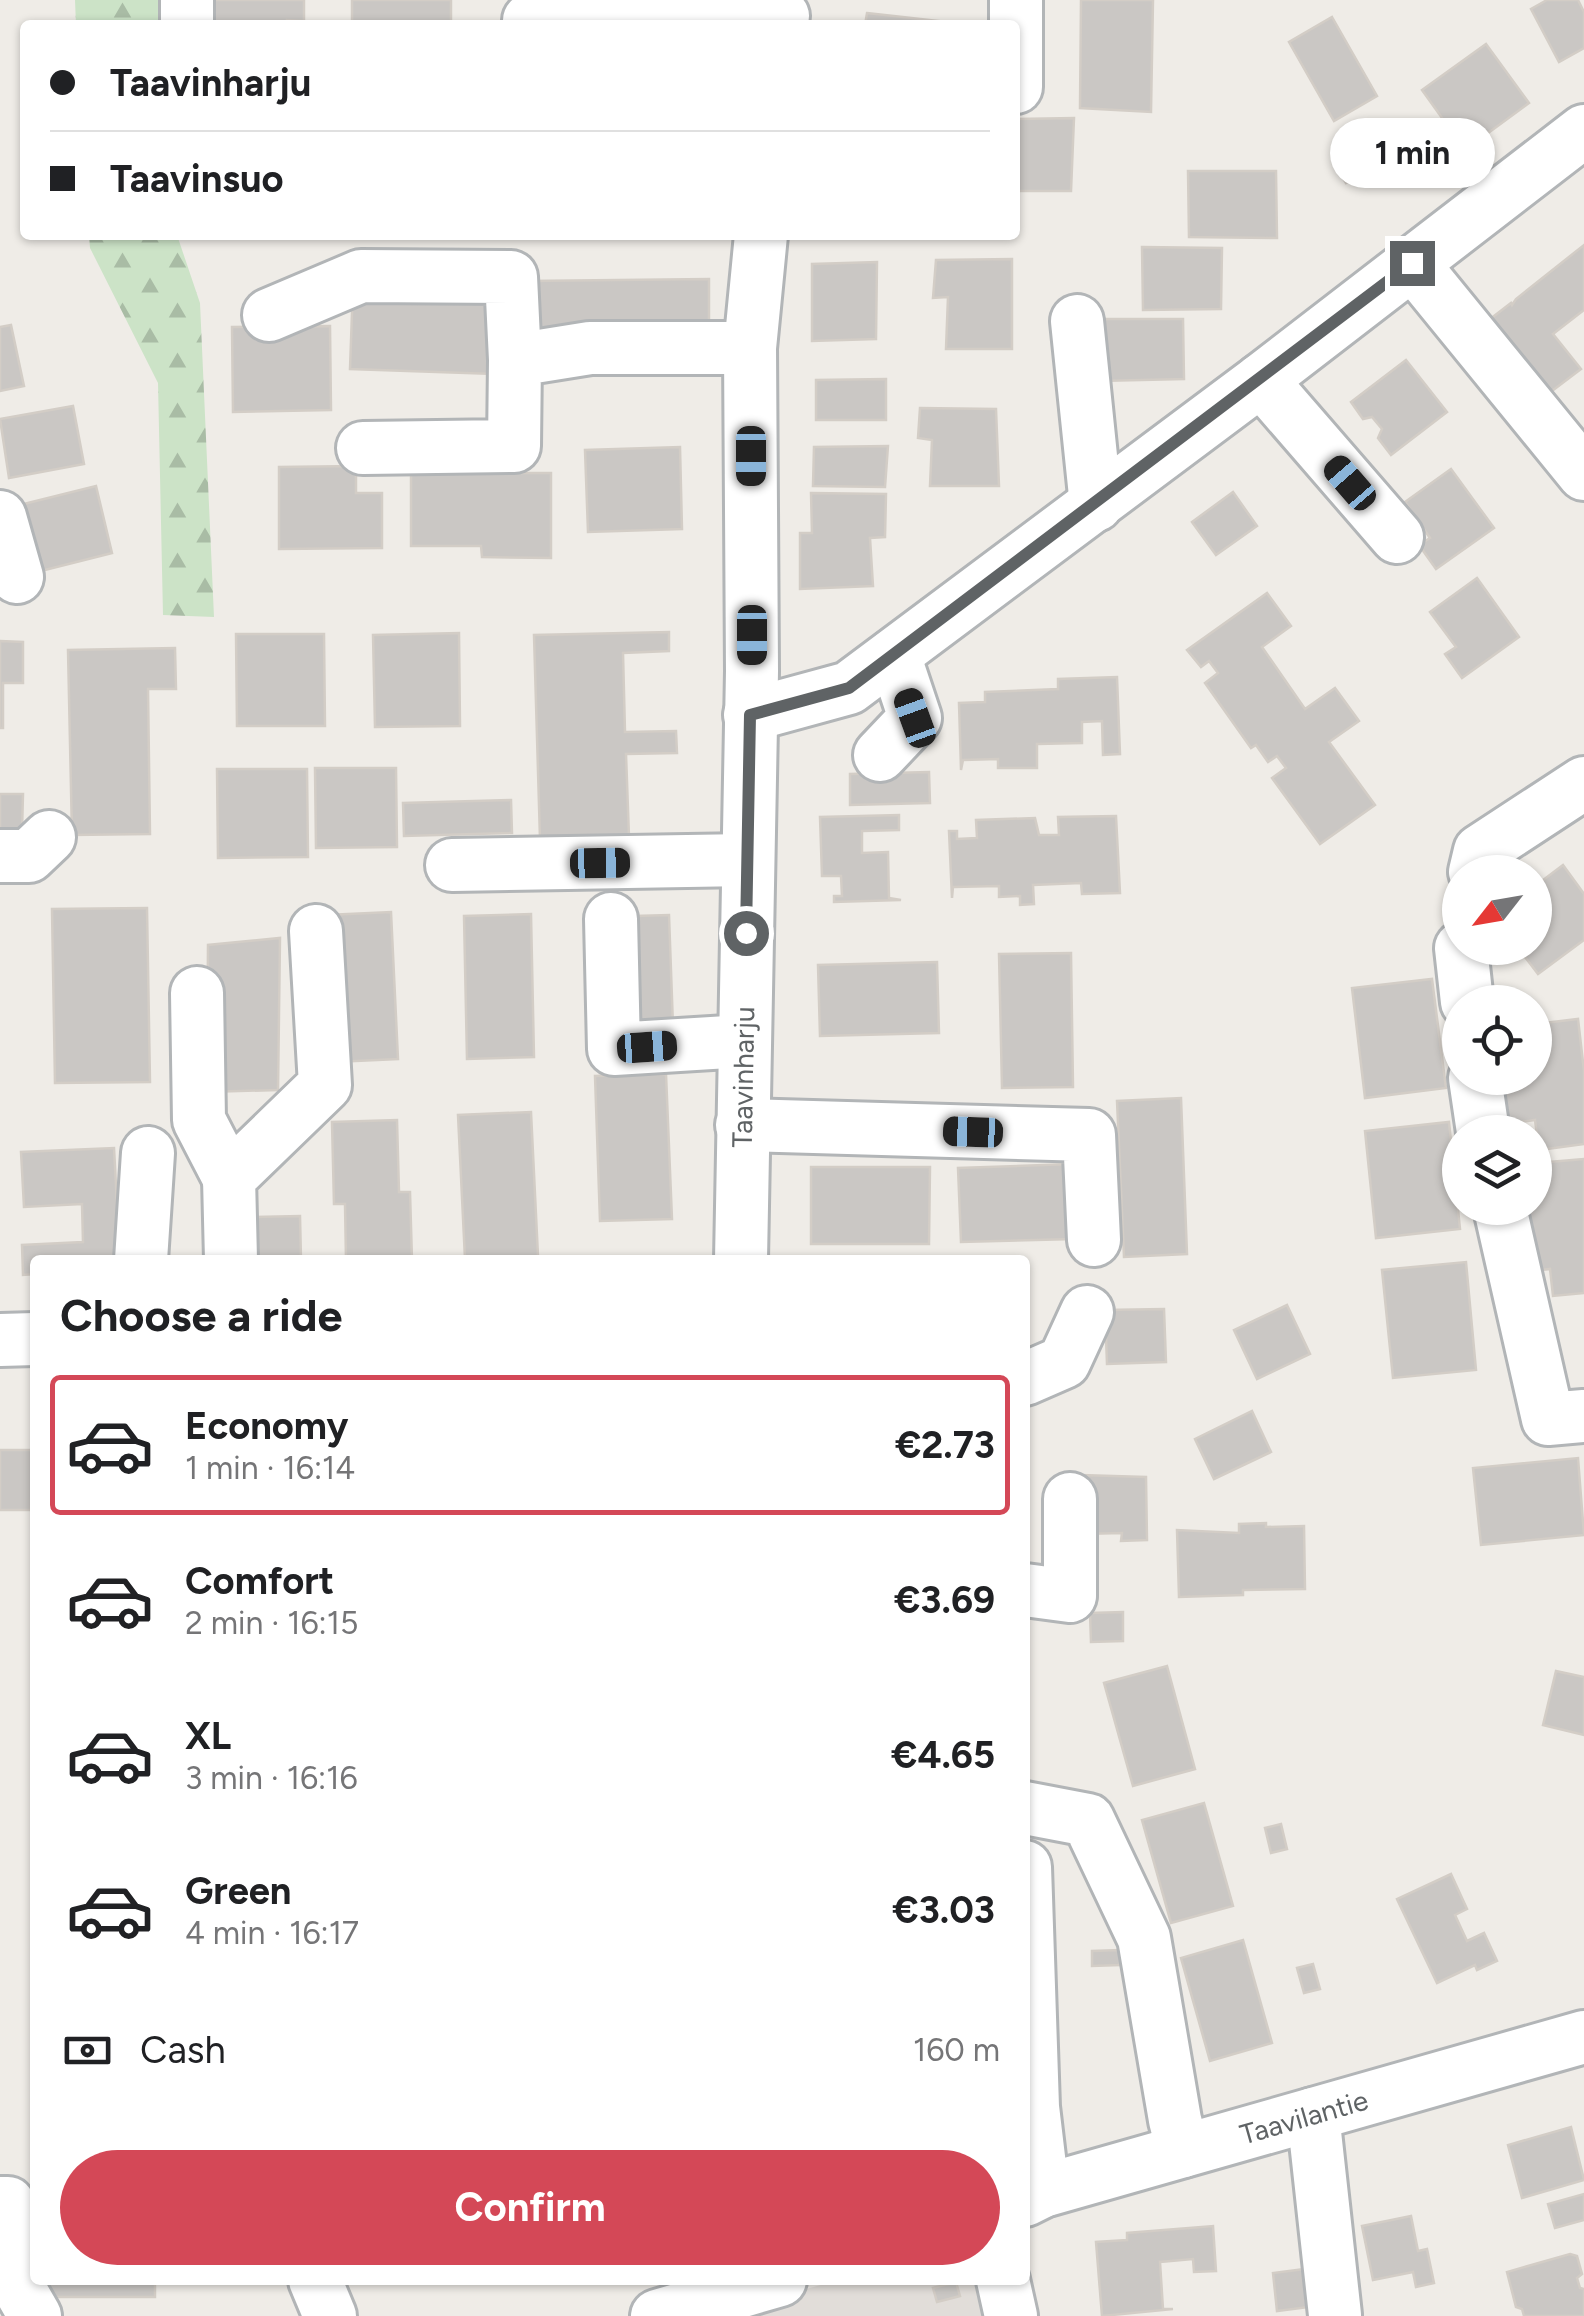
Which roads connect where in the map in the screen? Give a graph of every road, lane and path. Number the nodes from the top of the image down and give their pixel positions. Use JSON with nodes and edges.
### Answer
{"nodes":[{"id":1,"x":783,"y":13,"type":"edge"},
{"id":2,"x":529,"y":20,"type":"edge"},
{"id":3,"x":1584,"y":131,"type":"edge"},
{"id":4,"x":761,"y":240,"type":"edge"},
{"id":5,"x":1412,"y":263,"type":"junction"},
{"id":6,"x":269,"y":315,"type":"dead end"},
{"id":7,"x":1078,"y":321,"type":"dead end"},
{"id":8,"x":750,"y":348,"type":"junction"},
{"id":9,"x":515,"y":360,"type":"junction"},
{"id":10,"x":1261,"y":380,"type":"junction"},
{"id":11,"x":363,"y":448,"type":"dead end"},
{"id":12,"x":1584,"y":474,"type":"edge"},
{"id":13,"x":1096,"y":504,"type":"junction"},
{"id":14,"x":0,"y":517,"type":"edge"},
{"id":15,"x":1397,"y":537,"type":"dead end"},
{"id":16,"x":17,"y":577,"type":"dead end"},
{"id":17,"x":894,"y":655,"type":"junction"},
{"id":18,"x":750,"y":715,"type":"junction"},
{"id":19,"x":880,"y":755,"type":"dead end"},
{"id":20,"x":1584,"y":783,"type":"edge"},
{"id":21,"x":49,"y":837,"type":"dead end"},
{"id":22,"x":1479,"y":855,"type":"edge"},
{"id":23,"x":0,"y":856,"type":"edge"},
{"id":24,"x":747,"y":860,"type":"junction"},
{"id":25,"x":452,"y":865,"type":"dead end"},
{"id":26,"x":610,"y":919,"type":"dead end"},
{"id":27,"x":316,"y":931,"type":"dead end"},
{"id":28,"x":197,"y":993,"type":"dead end"},
{"id":29,"x":744,"y":1041,"type":"junction"},
{"id":30,"x":742,"y":1125,"type":"junction"},
{"id":31,"x":148,"y":1153,"type":"dead end"},
{"id":32,"x":229,"y":1178,"type":"junction"},
{"id":33,"x":1504,"y":1225,"type":"edge"},
{"id":34,"x":1094,"y":1240,"type":"dead end"},
{"id":35,"x":141,"y":1255,"type":"edge"},
{"id":36,"x":231,"y":1255,"type":"edge"},
{"id":37,"x":740,"y":1255,"type":"edge"},
{"id":38,"x":1087,"y":1312,"type":"dead end"},
{"id":39,"x":30,"y":1339,"type":"edge"},
{"id":40,"x":0,"y":1340,"type":"edge"},
{"id":41,"x":1030,"y":1378,"type":"edge"},
{"id":42,"x":1584,"y":1416,"type":"edge"},
{"id":43,"x":1070,"y":1499,"type":"dead end"},
{"id":44,"x":1030,"y":1591,"type":"edge"},
{"id":45,"x":1030,"y":1809,"type":"edge"},
{"id":46,"x":1584,"y":2037,"type":"edge"},
{"id":47,"x":1030,"y":2038,"type":"edge"},
{"id":48,"x":1313,"y":2114,"type":"junction"},
{"id":49,"x":1183,"y":2151,"type":"junction"},
{"id":50,"x":1034,"y":2196,"type":"edge"},
{"id":51,"x":0,"y":2203,"type":"edge"},
{"id":52,"x":317,"y":2285,"type":"edge"},
{"id":53,"x":747,"y":2285,"type":"edge"},
{"id":54,"x":1004,"y":2285,"type":"edge"},
{"id":55,"x":1335,"y":2315,"type":"edge"},
{"id":56,"x":34,"y":2316,"type":"edge"},
{"id":57,"x":330,"y":2316,"type":"edge"},
{"id":58,"x":657,"y":2316,"type":"edge"},
{"id":59,"x":1011,"y":2316,"type":"edge"}],
"edges":[{"from":1,"to":2,"type":"street"},
{"from":3,"to":5,"type":"street"},
{"from":4,"to":8,"type":"street","name":"Taavinharju"},
{"from":5,"to":10,"type":"street"},
{"from":5,"to":12,"type":"street"},
{"from":6,"to":9,"type":"street"},
{"from":7,"to":13,"type":"street"},
{"from":8,"to":9,"type":"street"},
{"from":8,"to":18,"type":"street","name":"Taavinharju"},
{"from":9,"to":11,"type":"street"},
{"from":10,"to":13,"type":"street"},
{"from":10,"to":15,"type":"street"},
{"from":13,"to":17,"type":"street"},
{"from":14,"to":16,"type":"street"},
{"from":17,"to":18,"type":"street"},
{"from":17,"to":19,"type":"street"},
{"from":18,"to":24,"type":"street","name":"Taavinharju"},
{"from":20,"to":22,"type":"street"},
{"from":21,"to":23,"type":"street"},
{"from":24,"to":25,"type":"street"},
{"from":24,"to":29,"type":"street","name":"Taavinharju"},
{"from":26,"to":29,"type":"street"},
{"from":27,"to":32,"type":"street"},
{"from":28,"to":32,"type":"street"},
{"from":29,"to":30,"type":"street","name":"Taavinharju"},
{"from":30,"to":34,"type":"street"},
{"from":30,"to":37,"type":"street","name":"Taavinharju"},
{"from":31,"to":35,"type":"street"},
{"from":32,"to":36,"type":"street"},
{"from":33,"to":42,"type":"street"},
{"from":38,"to":41,"type":"street"},
{"from":39,"to":40,"type":"street"},
{"from":43,"to":44,"type":"street"},
{"from":45,"to":49,"type":"street"},
{"from":46,"to":48,"type":"street","name":"Taavilantie"},
{"from":47,"to":50,"type":"street"},
{"from":48,"to":49,"type":"street","name":"Taavilantie"},
{"from":48,"to":55,"type":"street"},
{"from":49,"to":50,"type":"street","name":"Taavilantie"},
{"from":51,"to":56,"type":"street"},
{"from":52,"to":57,"type":"street"},
{"from":53,"to":58,"type":"street"},
{"from":54,"to":59,"type":"street"}]}
